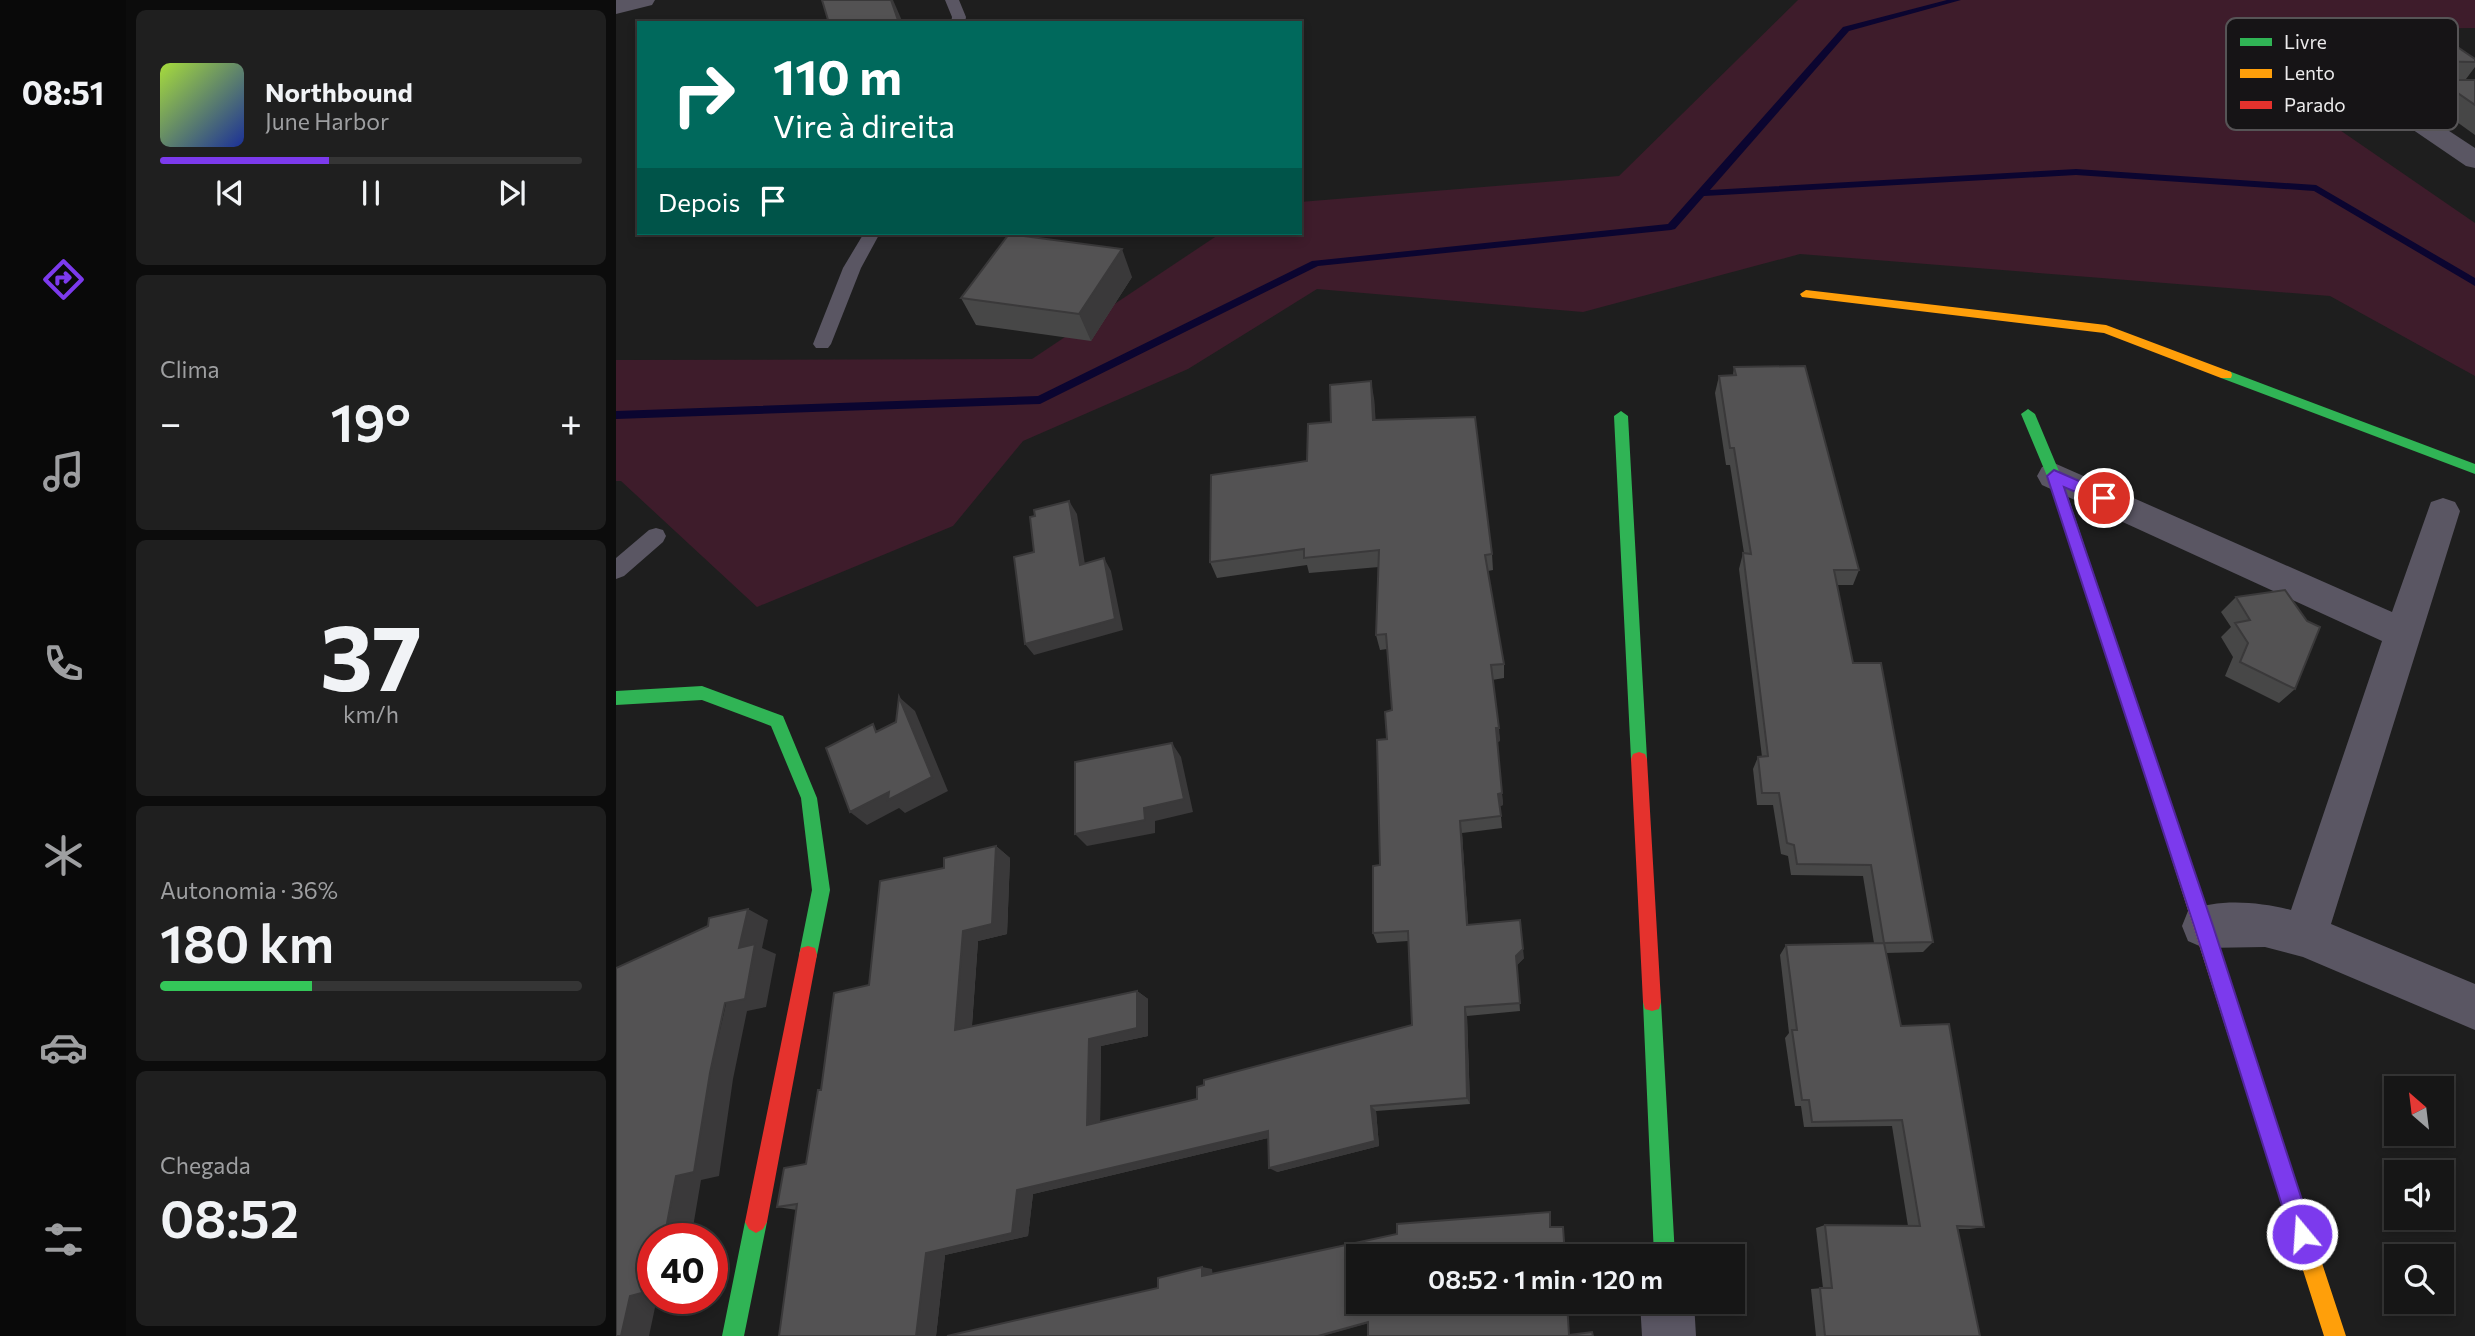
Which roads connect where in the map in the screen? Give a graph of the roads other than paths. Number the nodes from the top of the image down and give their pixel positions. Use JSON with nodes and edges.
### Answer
{"nodes":[{"id":1,"x":644,"y":0,"type":"edge"},
{"id":2,"x":952,"y":0,"type":"edge"},
{"id":3,"x":616,"y":7,"type":"edge"},
{"id":4,"x":957,"y":21,"type":"edge"},
{"id":5,"x":2430,"y":130,"type":"edge"},
{"id":6,"x":2475,"y":160,"type":"edge"},
{"id":7,"x":871,"y":235,"type":"edge"},
{"id":8,"x":1806,"y":294,"type":"dead end"},
{"id":9,"x":822,"y":344,"type":"dead end"},
{"id":10,"x":2028,"y":414,"type":"dead end"},
{"id":11,"x":1621,"y":416,"type":"dead end"},
{"id":12,"x":2475,"y":469,"type":"edge"},
{"id":13,"x":2054,"y":476,"type":"junction"},
{"id":14,"x":2443,"y":511,"type":"dead end"},
{"id":15,"x":656,"y":536,"type":"dead end"},
{"id":16,"x":616,"y":570,"type":"edge"},
{"id":17,"x":2403,"y":634,"type":"junction"},
{"id":18,"x":616,"y":698,"type":"edge"},
{"id":19,"x":2204,"y":926,"type":"junction"},
{"id":20,"x":2305,"y":935,"type":"junction"},
{"id":21,"x":2475,"y":1007,"type":"edge"},
{"id":22,"x":1664,"y":1244,"type":"edge"},
{"id":23,"x":1668,"y":1314,"type":"edge"},
{"id":24,"x":733,"y":1336,"type":"edge"},
{"id":25,"x":1669,"y":1336,"type":"edge"},
{"id":26,"x":2335,"y":1336,"type":"edge"}],
"edges":[{"from":1,"to":3,"type":"street"},
{"from":2,"to":4,"type":"lane"},
{"from":5,"to":6,"type":"street"},
{"from":7,"to":9,"type":"lane"},
{"from":8,"to":12,"type":"street"},
{"from":10,"to":13,"type":"street"},
{"from":11,"to":22,"type":"street"},
{"from":13,"to":17,"type":"street"},
{"from":13,"to":19,"type":"street"},
{"from":14,"to":17,"type":"street"},
{"from":15,"to":16,"type":"lane"},
{"from":17,"to":20,"type":"street"},
{"from":18,"to":24,"type":"street"},
{"from":19,"to":20,"type":"street"},
{"from":19,"to":26,"type":"street"},
{"from":20,"to":21,"type":"street"},
{"from":23,"to":25,"type":"street"}]}
